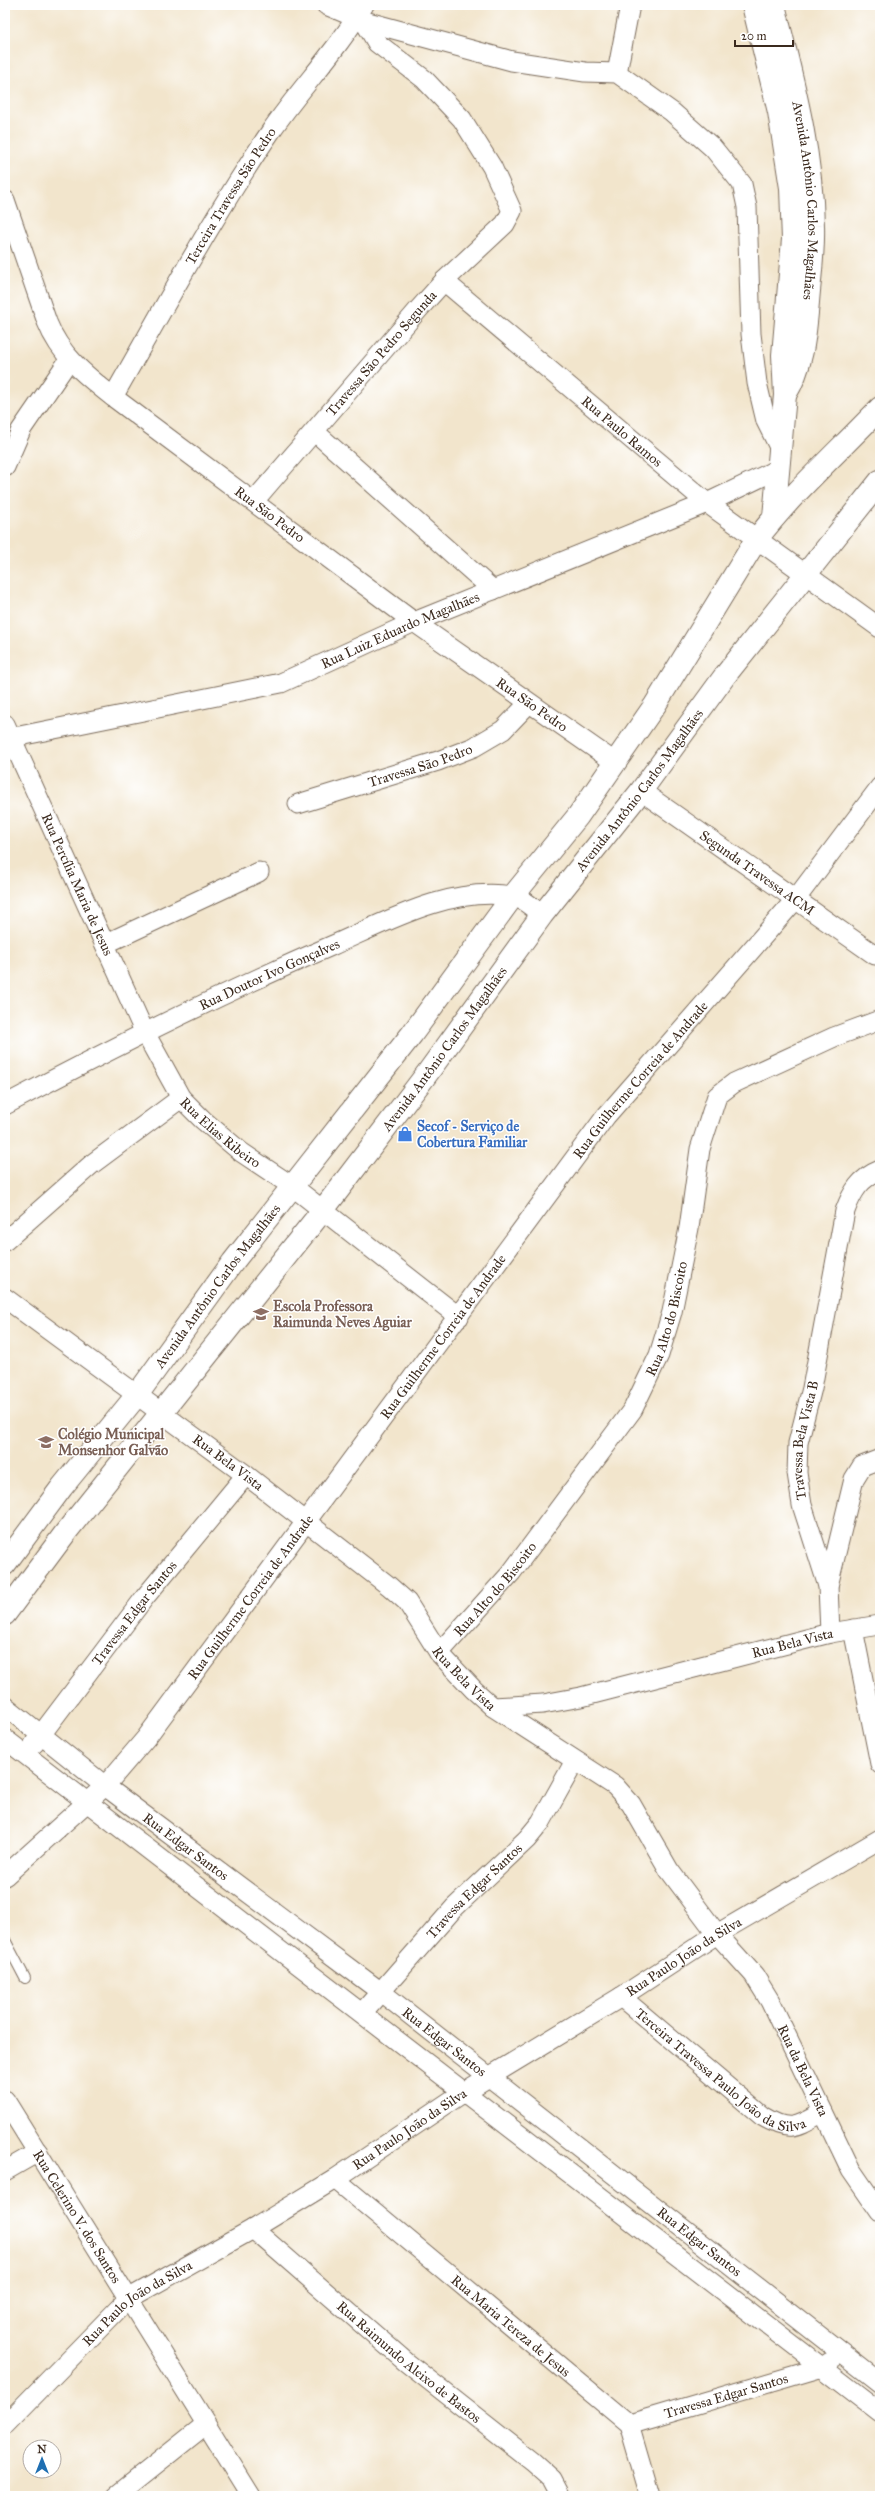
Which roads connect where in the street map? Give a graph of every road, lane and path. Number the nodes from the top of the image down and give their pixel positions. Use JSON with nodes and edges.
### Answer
{"nodes":[{"id":1,"x":326,"y":5,"type":"edge"},
{"id":2,"x":630,"y":5,"type":"edge"},
{"id":3,"x":753,"y":5,"type":"edge"},
{"id":4,"x":774,"y":5,"type":"edge"},
{"id":5,"x":362,"y":14,"type":"edge"},
{"id":6,"x":617,"y":73,"type":"junction"},
{"id":7,"x":5,"y":200,"type":"edge"},
{"id":8,"x":444,"y":282,"type":"junction"},
{"id":9,"x":69,"y":360,"type":"junction"},
{"id":10,"x":785,"y":395,"type":"junction"},
{"id":11,"x":113,"y":397,"type":"junction"},
{"id":12,"x":880,"y":408,"type":"edge"},
{"id":13,"x":315,"y":432,"type":"junction"},
{"id":14,"x":779,"y":447,"type":"junction"},
{"id":15,"x":5,"y":467,"type":"edge"},
{"id":16,"x":778,"y":468,"type":"junction"},
{"id":17,"x":880,"y":481,"type":"edge"},
{"id":18,"x":254,"y":501,"type":"junction"},
{"id":19,"x":707,"y":503,"type":"junction"},
{"id":20,"x":774,"y":517,"type":"junction"},
{"id":21,"x":756,"y":540,"type":"junction"},
{"id":22,"x":807,"y":573,"type":"junction"},
{"id":23,"x":493,"y":590,"type":"junction"},
{"id":24,"x":414,"y":622,"type":"junction"},
{"id":25,"x":880,"y":628,"type":"edge"},
{"id":26,"x":528,"y":703,"type":"junction"},
{"id":27,"x":7,"y":733,"type":"edge"},
{"id":28,"x":616,"y":763,"type":"junction"},
{"id":29,"x":880,"y":787,"type":"edge"},
{"id":30,"x":641,"y":791,"type":"junction"},
{"id":31,"x":298,"y":804,"type":"dead end"},
{"id":32,"x":259,"y":872,"type":"dead end"},
{"id":33,"x":513,"y":896,"type":"junction"},
{"id":34,"x":795,"y":900,"type":"junction"},
{"id":35,"x":542,"y":915,"type":"junction"},
{"id":36,"x":106,"y":944,"type":"junction"},
{"id":37,"x":875,"y":955,"type":"dead end"},
{"id":38,"x":880,"y":1020,"type":"edge"},
{"id":39,"x":144,"y":1032,"type":"junction"},
{"id":40,"x":182,"y":1098,"type":"junction"},
{"id":41,"x":5,"y":1105,"type":"edge"},
{"id":42,"x":880,"y":1170,"type":"edge"},
{"id":43,"x":292,"y":1186,"type":"junction"},
{"id":44,"x":323,"y":1210,"type":"junction"},
{"id":45,"x":5,"y":1240,"type":"edge"},
{"id":46,"x":5,"y":1298,"type":"edge"},
{"id":47,"x":459,"y":1317,"type":"junction"},
{"id":48,"x":137,"y":1395,"type":"junction"},
{"id":49,"x":162,"y":1413,"type":"junction"},
{"id":50,"x":880,"y":1459,"type":"edge"},
{"id":51,"x":246,"y":1475,"type":"junction"},
{"id":52,"x":307,"y":1522,"type":"junction"},
{"id":53,"x":5,"y":1564,"type":"edge"},
{"id":54,"x":828,"y":1586,"type":"junction"},
{"id":55,"x":5,"y":1614,"type":"edge"},
{"id":56,"x":880,"y":1625,"type":"edge"},
{"id":57,"x":853,"y":1629,"type":"junction"},
{"id":58,"x":830,"y":1633,"type":"junction"},
{"id":59,"x":439,"y":1653,"type":"junction"},
{"id":60,"x":5,"y":1706,"type":"edge"},
{"id":61,"x":493,"y":1707,"type":"junction"},
{"id":62,"x":42,"y":1734,"type":"junction"},
{"id":63,"x":5,"y":1739,"type":"edge"},
{"id":64,"x":26,"y":1754,"type":"junction"},
{"id":65,"x":574,"y":1761,"type":"junction"},
{"id":66,"x":880,"y":1764,"type":"edge"},
{"id":67,"x":106,"y":1786,"type":"junction"},
{"id":68,"x":87,"y":1801,"type":"junction"},
{"id":69,"x":880,"y":1839,"type":"edge"},
{"id":70,"x":5,"y":1876,"type":"edge"},
{"id":71,"x":717,"y":1934,"type":"junction"},
{"id":72,"x":5,"y":1940,"type":"edge"},
{"id":73,"x":25,"y":1978,"type":"dead end"},
{"id":74,"x":381,"y":1992,"type":"junction"},
{"id":75,"x":621,"y":1997,"type":"junction"},
{"id":76,"x":362,"y":2013,"type":"junction"},
{"id":77,"x":490,"y":2077,"type":"junction"},
{"id":78,"x":464,"y":2092,"type":"junction"},
{"id":79,"x":5,"y":2100,"type":"edge"},
{"id":80,"x":823,"y":2112,"type":"junction"},
{"id":81,"x":38,"y":2152,"type":"junction"},
{"id":82,"x":5,"y":2171,"type":"edge"},
{"id":83,"x":335,"y":2179,"type":"junction"},
{"id":84,"x":880,"y":2212,"type":"edge"},
{"id":85,"x":664,"y":2214,"type":"junction"},
{"id":86,"x":253,"y":2229,"type":"junction"},
{"id":87,"x":649,"y":2233,"type":"junction"},
{"id":88,"x":128,"y":2299,"type":"junction"},
{"id":89,"x":842,"y":2353,"type":"junction"},
{"id":90,"x":823,"y":2367,"type":"junction"},
{"id":91,"x":880,"y":2383,"type":"edge"},
{"id":92,"x":880,"y":2412,"type":"edge"},
{"id":93,"x":629,"y":2424,"type":"junction"},
{"id":94,"x":5,"y":2425,"type":"edge"},
{"id":95,"x":205,"y":2425,"type":"junction"},
{"id":96,"x":116,"y":2496,"type":"edge"},
{"id":97,"x":251,"y":2496,"type":"edge"},
{"id":98,"x":561,"y":2496,"type":"edge"},
{"id":99,"x":650,"y":2496,"type":"edge"}],
"edges":[{"from":1,"to":5,"type":"street"},
{"from":2,"to":6,"type":"street"},
{"from":3,"to":10,"type":"main road","name":"Avenida Antônio Carlos Magalhães"},
{"from":4,"to":10,"type":"main road","name":"Avenida Antônio Carlos Magalhães"},
{"from":5,"to":6,"type":"street"},
{"from":5,"to":8,"type":"street","name":"Travessa São Pedro Segunda"},
{"from":5,"to":11,"type":"street","name":"Terceira Travessa São Pedro"},
{"from":6,"to":14,"type":"street"},
{"from":7,"to":9,"type":"street","name":"Rua São Pedro"},
{"from":8,"to":13,"type":"street","name":"Travessa São Pedro Segunda"},
{"from":8,"to":19,"type":"street","name":"Rua Paulo Ramos"},
{"from":9,"to":11,"type":"street","name":"Rua São Pedro"},
{"from":9,"to":15,"type":"street"},
{"from":10,"to":14,"type":"main road","name":"Avenida Antônio Carlos Magalhães"},
{"from":11,"to":18,"type":"street","name":"Rua São Pedro"},
{"from":12,"to":20,"type":"main road","name":"Avenida Antônio Carlos Magalhães"},
{"from":13,"to":18,"type":"street","name":"Travessa São Pedro Segunda"},
{"from":13,"to":23,"type":"street"},
{"from":14,"to":16,"type":"main road","name":"Avenida Antônio Carlos Magalhães"},
{"from":16,"to":19,"type":"street","name":"Rua Luiz Eduardo Magalhães"},
{"from":16,"to":20,"type":"main road","name":"Avenida Antônio Carlos Magalhães"},
{"from":17,"to":22,"type":"main road","name":"Avenida Antônio Carlos Magalhães"},
{"from":18,"to":24,"type":"street","name":"Rua São Pedro"},
{"from":19,"to":21,"type":"street","name":"Rua Paulo Ramos"},
{"from":19,"to":23,"type":"street","name":"Rua Luiz Eduardo Magalhães"},
{"from":20,"to":21,"type":"main road","name":"Avenida Antônio Carlos Magalhães"},
{"from":21,"to":22,"type":"street","name":"Rua Paulo Ramos"},
{"from":21,"to":28,"type":"main road","name":"Avenida Antônio Carlos Magalhães"},
{"from":22,"to":25,"type":"street","name":"Rua Paulo Ramos"},
{"from":22,"to":30,"type":"main road","name":"Avenida Antônio Carlos Magalhães"},
{"from":23,"to":24,"type":"street","name":"Rua Luiz Eduardo Magalhães"},
{"from":24,"to":26,"type":"street","name":"Rua São Pedro"},
{"from":24,"to":27,"type":"street","name":"Rua Luiz Eduardo Magalhães"},
{"from":26,"to":28,"type":"street","name":"Rua São Pedro"},
{"from":26,"to":31,"type":"street","name":"Travessa São Pedro"},
{"from":27,"to":36,"type":"street","name":"Rua Percília Maria de Jesus"},
{"from":28,"to":33,"type":"main road","name":"Avenida Antônio Carlos Magalhães"},
{"from":29,"to":34,"type":"street","name":"Rua Guilherme Correia de Andrade"},
{"from":30,"to":34,"type":"street","name":"Segunda Travessa ACM"},
{"from":30,"to":35,"type":"main road","name":"Avenida Antônio Carlos Magalhães"},
{"from":32,"to":36,"type":"street"},
{"from":33,"to":35,"type":"street"},
{"from":33,"to":39,"type":"street","name":"Rua Doutor Ivo Gonçalves"},
{"from":33,"to":43,"type":"main road","name":"Avenida Antônio Carlos Magalhães"},
{"from":34,"to":37,"type":"street","name":"Segunda Travessa ACM"},
{"from":34,"to":47,"type":"street","name":"Rua Guilherme Correia de Andrade"},
{"from":35,"to":44,"type":"main road","name":"Avenida Antônio Carlos Magalhães"},
{"from":36,"to":39,"type":"street","name":"Rua Percília Maria de Jesus"},
{"from":38,"to":59,"type":"street","name":"Rua Alto do Biscoito"},
{"from":39,"to":40,"type":"street","name":"Rua Elias Ribeiro"},
{"from":39,"to":41,"type":"street","name":"Rua Doutor Ivo Gonçalves"},
{"from":40,"to":43,"type":"street","name":"Rua Elias Ribeiro"},
{"from":40,"to":45,"type":"street"},
{"from":42,"to":54,"type":"street","name":"Travessa Bela Vista B"},
{"from":43,"to":44,"type":"street","name":"Rua Elias Ribeiro"},
{"from":43,"to":48,"type":"main road","name":"Avenida Antônio Carlos Magalhães"},
{"from":44,"to":47,"type":"street","name":"Rua Elias Ribeiro"},
{"from":44,"to":49,"type":"main road","name":"Avenida Antônio Carlos Magalhães"},
{"from":46,"to":48,"type":"street","name":"Rua Bela Vista"},
{"from":47,"to":52,"type":"street","name":"Rua Guilherme Correia de Andrade"},
{"from":48,"to":49,"type":"street","name":"Rua Bela Vista"},
{"from":48,"to":53,"type":"main road","name":"Avenida Antônio Carlos Magalhães"},
{"from":49,"to":51,"type":"street","name":"Rua Bela Vista"},
{"from":49,"to":55,"type":"main road","name":"Avenida Antônio Carlos Magalhães"},
{"from":50,"to":54,"type":"street"},
{"from":51,"to":52,"type":"street","name":"Rua Bela Vista"},
{"from":51,"to":62,"type":"street","name":"Travessa Edgar Santos"},
{"from":52,"to":59,"type":"street","name":"Rua Bela Vista"},
{"from":52,"to":67,"type":"street","name":"Rua Guilherme Correia de Andrade"},
{"from":54,"to":58,"type":"street","name":"Travessa Bela Vista B"},
{"from":56,"to":57,"type":"street","name":"Rua Bela Vista"},
{"from":57,"to":58,"type":"street","name":"Rua Bela Vista"},
{"from":57,"to":66,"type":"street"},
{"from":58,"to":61,"type":"street","name":"Rua Bela Vista"},
{"from":59,"to":61,"type":"street","name":"Rua Bela Vista"},
{"from":60,"to":62,"type":"street","name":"Rua Edgar Santos"},
{"from":61,"to":65,"type":"street","name":"Rua da Bela Vista"},
{"from":62,"to":64,"type":"street","name":"Travessa Edgar Santos"},
{"from":62,"to":67,"type":"street","name":"Rua Edgar Santos"},
{"from":63,"to":64,"type":"street","name":"Rua Edgar Santos"},
{"from":64,"to":68,"type":"street","name":"Rua Edgar Santos"},
{"from":65,"to":71,"type":"street","name":"Rua da Bela Vista"},
{"from":65,"to":74,"type":"street","name":"Travessa Edgar Santos"},
{"from":67,"to":68,"type":"street","name":"Rua Guilherme Correia de Andrade"},
{"from":67,"to":74,"type":"street","name":"Rua Edgar Santos"},
{"from":68,"to":70,"type":"street","name":"Rua Guilherme Correia de Andrade"},
{"from":68,"to":76,"type":"street","name":"Rua Edgar Santos"},
{"from":69,"to":71,"type":"street","name":"Rua Paulo João da Silva"},
{"from":71,"to":75,"type":"street","name":"Rua Paulo João da Silva"},
{"from":71,"to":80,"type":"street","name":"Rua da Bela Vista"},
{"from":72,"to":73,"type":"lane"},
{"from":74,"to":76,"type":"street","name":"Travessa Edgar Santos"},
{"from":74,"to":77,"type":"street","name":"Rua Edgar Santos"},
{"from":75,"to":77,"type":"street","name":"Rua Paulo João da Silva"},
{"from":75,"to":80,"type":"street","name":"Terceira Travessa Paulo João da Silva"},
{"from":76,"to":78,"type":"street","name":"Rua Edgar Santos"},
{"from":77,"to":78,"type":"street","name":"Rua Paulo João da Silva"},
{"from":77,"to":85,"type":"street","name":"Rua Edgar Santos"},
{"from":78,"to":83,"type":"street","name":"Rua Paulo João da Silva"},
{"from":78,"to":87,"type":"street","name":"Rua Edgar Santos"},
{"from":79,"to":81,"type":"street","name":"Rua Celerino V. dos Santos"},
{"from":80,"to":84,"type":"street","name":"Rua da Bela Vista"},
{"from":81,"to":82,"type":"street"},
{"from":81,"to":88,"type":"street","name":"Rua Celerino V. dos Santos"},
{"from":83,"to":86,"type":"street","name":"Rua Paulo João da Silva"},
{"from":83,"to":93,"type":"street","name":"Rua Maria Tereza de Jesus"},
{"from":85,"to":87,"type":"street"},
{"from":85,"to":89,"type":"street","name":"Rua Edgar Santos"},
{"from":86,"to":88,"type":"street","name":"Rua Paulo João da Silva"},
{"from":86,"to":98,"type":"street","name":"Rua Raimundo Aleixo de Bastos"},
{"from":87,"to":90,"type":"street","name":"Rua Edgar Santos"},
{"from":88,"to":94,"type":"street","name":"Rua Paulo João da Silva"},
{"from":88,"to":95,"type":"street","name":"Rua Celerino V. dos Santos"},
{"from":89,"to":90,"type":"street"},
{"from":89,"to":91,"type":"street","name":"Rua Edgar Santos"},
{"from":90,"to":92,"type":"street","name":"Rua Edgar Santos"},
{"from":90,"to":93,"type":"street","name":"Travessa Edgar Santos"},
{"from":93,"to":99,"type":"street"},
{"from":95,"to":96,"type":"street"},
{"from":95,"to":97,"type":"street","name":"Rua Celerino V. dos Santos"}]}
